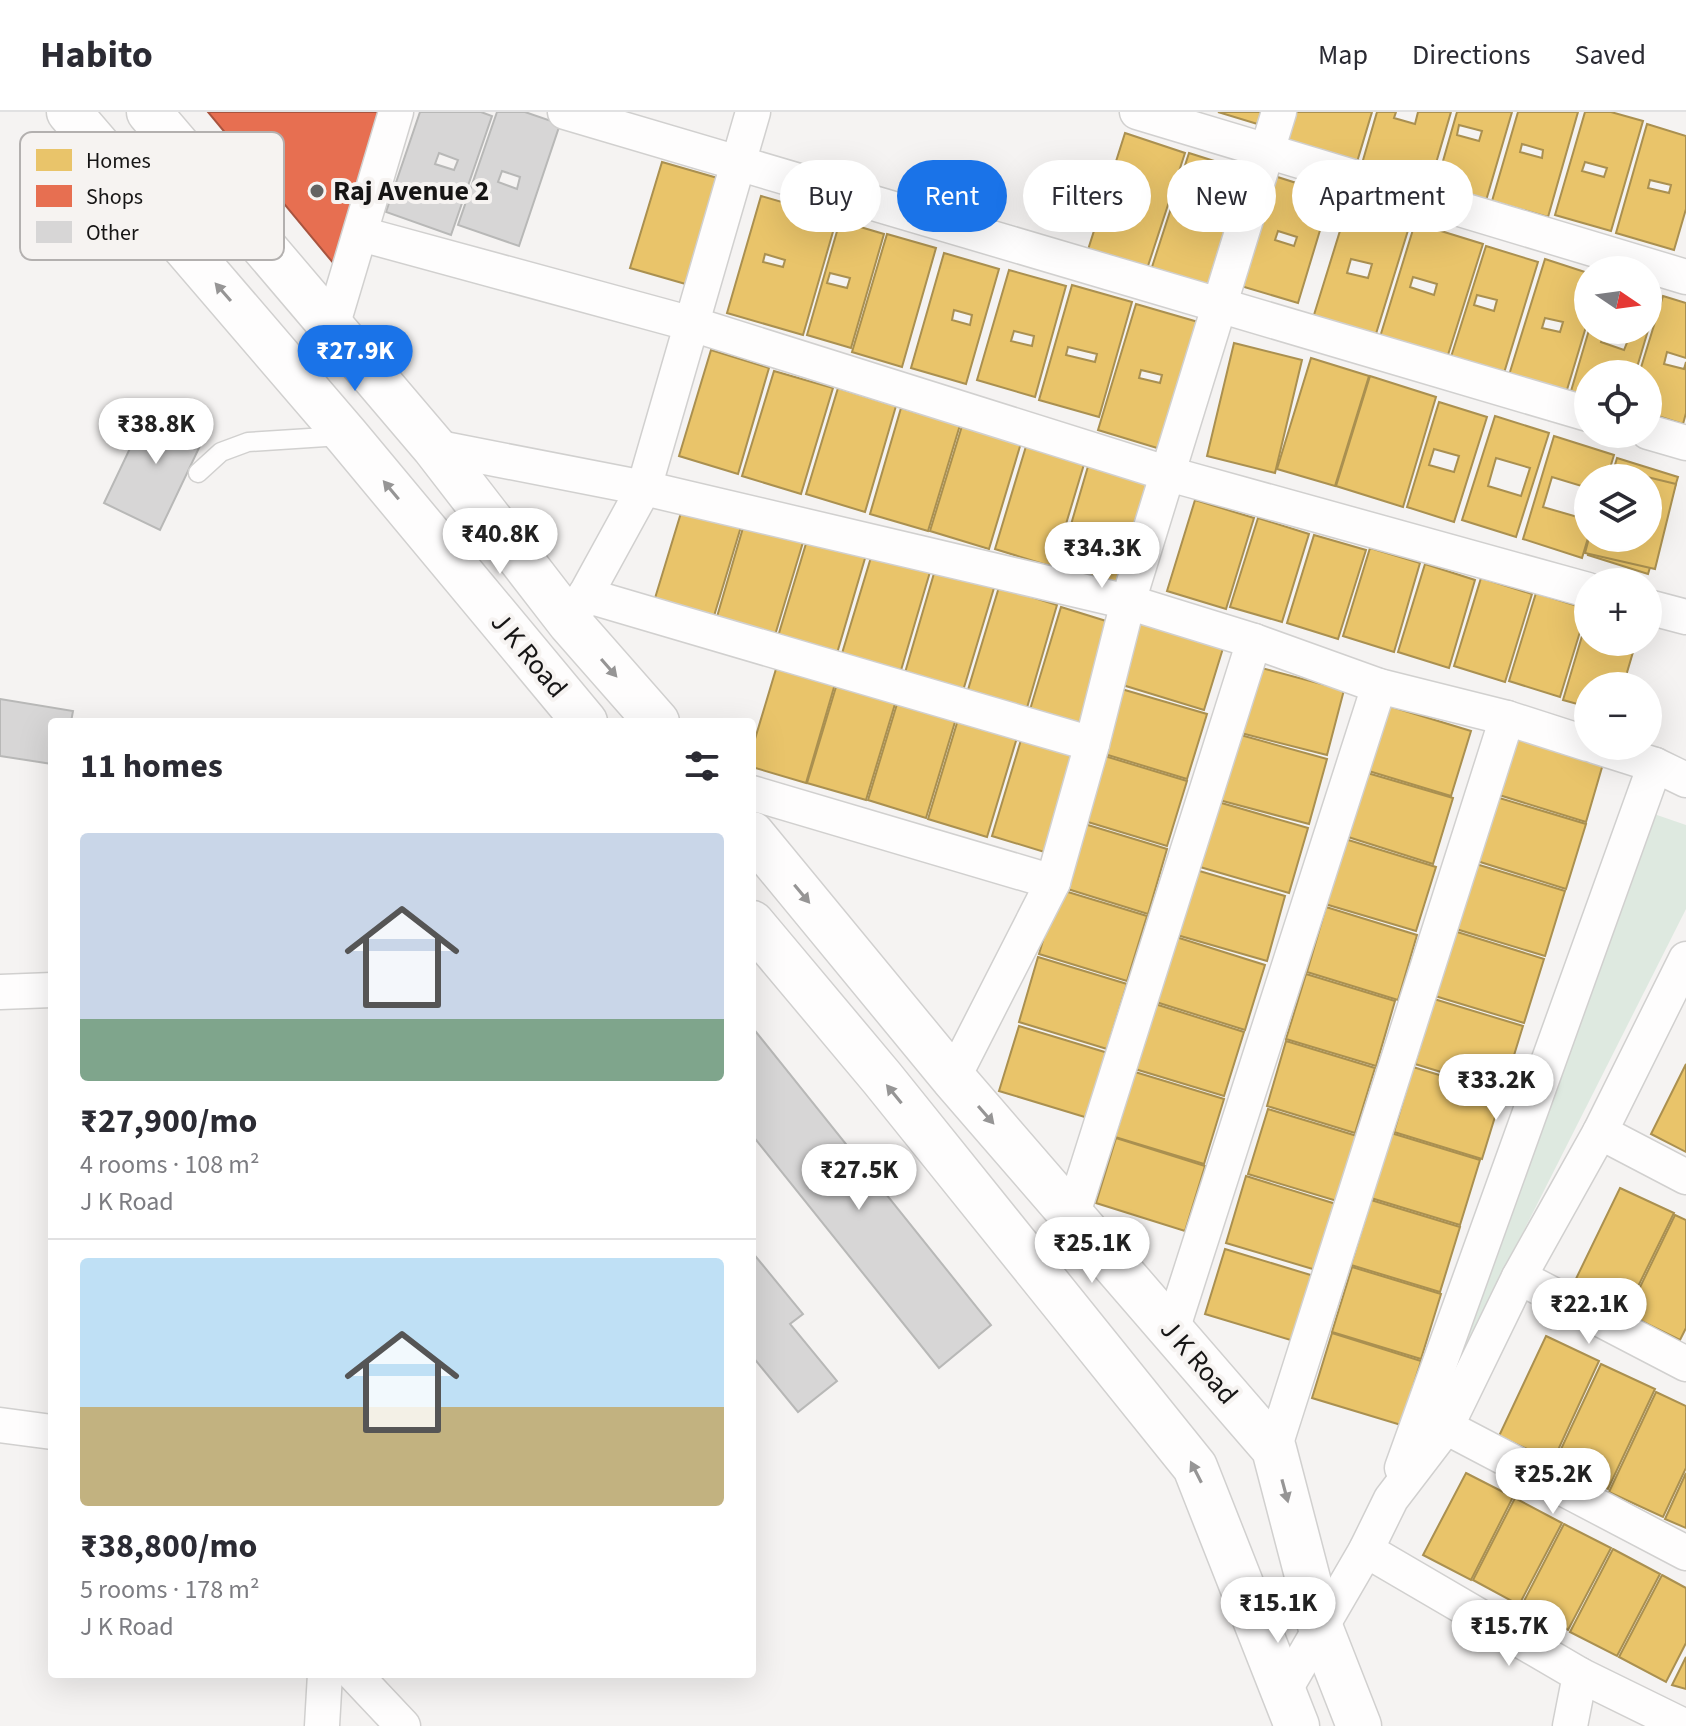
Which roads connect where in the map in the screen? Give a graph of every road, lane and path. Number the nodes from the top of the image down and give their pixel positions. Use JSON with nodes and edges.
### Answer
{"nodes":[{"id":1,"x":69,"y":112,"type":"edge"},
{"id":2,"x":149,"y":112,"type":"edge"},
{"id":3,"x":396,"y":112,"type":"edge"},
{"id":4,"x":565,"y":112,"type":"edge"},
{"id":5,"x":753,"y":112,"type":"edge"},
{"id":6,"x":1137,"y":112,"type":"edge"},
{"id":7,"x":1279,"y":112,"type":"edge"},
{"id":8,"x":86,"y":132,"type":"edge"},
{"id":9,"x":166,"y":132,"type":"edge"},
{"id":10,"x":1267,"y":152,"type":"junction"},
{"id":11,"x":739,"y":165,"type":"junction"},
{"id":12,"x":361,"y":234,"type":"junction"},
{"id":13,"x":196,"y":260,"type":"edge"},
{"id":14,"x":273,"y":260,"type":"edge"},
{"id":15,"x":1686,"y":277,"type":"edge"},
{"id":16,"x":1219,"y":306,"type":"junction"},
{"id":17,"x":692,"y":324,"type":"junction"},
{"id":18,"x":331,"y":330,"type":"junction"},
{"id":19,"x":1574,"y":410,"type":"edge"},
{"id":20,"x":347,"y":436,"type":"junction"},
{"id":21,"x":1662,"y":436,"type":"edge"},
{"id":22,"x":1686,"y":443,"type":"edge"},
{"id":23,"x":434,"y":447,"type":"junction"},
{"id":24,"x":198,"y":473,"type":"dead end"},
{"id":25,"x":1169,"y":474,"type":"junction"},
{"id":26,"x":644,"y":488,"type":"junction"},
{"id":27,"x":1574,"y":586,"type":"edge"},
{"id":28,"x":542,"y":587,"type":"junction"},
{"id":29,"x":1128,"y":602,"type":"junction"},
{"id":30,"x":578,"y":609,"type":"junction"},
{"id":31,"x":1662,"y":611,"type":"edge"},
{"id":32,"x":1686,"y":617,"type":"edge"},
{"id":33,"x":500,"y":620,"type":"junction"},
{"id":34,"x":1254,"y":641,"type":"junction"},
{"id":35,"x":1379,"y":686,"type":"junction"},
{"id":36,"x":582,"y":718,"type":"edge"},
{"id":37,"x":654,"y":718,"type":"edge"},
{"id":38,"x":1507,"y":718,"type":"junction"},
{"id":39,"x":1574,"y":740,"type":"edge"},
{"id":40,"x":1092,"y":744,"type":"junction"},
{"id":41,"x":1639,"y":760,"type":"edge"},
{"id":42,"x":1655,"y":765,"type":"junction"},
{"id":43,"x":1686,"y":780,"type":"edge"},
{"id":44,"x":756,"y":794,"type":"edge"},
{"id":45,"x":756,"y":839,"type":"edge"},
{"id":46,"x":1053,"y":882,"type":"junction"},
{"id":47,"x":756,"y":928,"type":"edge"},
{"id":48,"x":1682,"y":979,"type":"edge"},
{"id":49,"x":48,"y":990,"type":"edge"},
{"id":50,"x":0,"y":992,"type":"edge"},
{"id":51,"x":953,"y":1078,"type":"junction"},
{"id":52,"x":1600,"y":1132,"type":"junction"},
{"id":53,"x":1686,"y":1177,"type":"edge"},
{"id":54,"x":1073,"y":1213,"type":"junction"},
{"id":55,"x":1519,"y":1277,"type":"junction"},
{"id":56,"x":1172,"y":1330,"type":"junction"},
{"id":57,"x":1686,"y":1364,"type":"edge"},
{"id":58,"x":0,"y":1425,"type":"edge"},
{"id":59,"x":1446,"y":1427,"type":"junction"},
{"id":60,"x":48,"y":1431,"type":"edge"},
{"id":61,"x":1274,"y":1449,"type":"junction"},
{"id":62,"x":1391,"y":1499,"type":"junction"},
{"id":63,"x":1366,"y":1550,"type":"junction"},
{"id":64,"x":1686,"y":1553,"type":"edge"},
{"id":65,"x":1321,"y":1629,"type":"junction"},
{"id":66,"x":1580,"y":1675,"type":"junction"},
{"id":67,"x":325,"y":1678,"type":"edge"},
{"id":68,"x":358,"y":1678,"type":"edge"},
{"id":69,"x":1290,"y":1708,"type":"edge"},
{"id":70,"x":322,"y":1726,"type":"edge"},
{"id":71,"x":403,"y":1726,"type":"edge"},
{"id":72,"x":1359,"y":1726,"type":"edge"},
{"id":73,"x":1570,"y":1726,"type":"edge"},
{"id":74,"x":1684,"y":1726,"type":"edge"}],
"edges":[{"from":8,"to":1,"type":"main road","name":"J K Road","one_way":true},
{"from":2,"to":9,"type":"main road","name":"J K Road"},
{"from":3,"to":12,"type":"street"},
{"from":4,"to":11,"type":"street"},
{"from":5,"to":11,"type":"street"},
{"from":6,"to":10,"type":"street"},
{"from":7,"to":10,"type":"street"},
{"from":10,"to":15,"type":"street"},
{"from":10,"to":16,"type":"street"},
{"from":11,"to":16,"type":"street"},
{"from":11,"to":17,"type":"street"},
{"from":12,"to":17,"type":"street"},
{"from":12,"to":18,"type":"street"},
{"from":20,"to":13,"type":"main road","name":"J K Road","one_way":true},
{"from":14,"to":18,"type":"main road","name":"J K Road"},
{"from":16,"to":19,"type":"street"},
{"from":16,"to":25,"type":"street"},
{"from":17,"to":25,"type":"street"},
{"from":17,"to":26,"type":"street"},
{"from":18,"to":23,"type":"main road","name":"J K Road"},
{"from":20,"to":24,"type":"lane"},
{"from":33,"to":20,"type":"main road","name":"J K Road","one_way":true},
{"from":21,"to":22,"type":"street"},
{"from":23,"to":26,"type":"street"},
{"from":23,"to":28,"type":"main road","name":"J K Road"},
{"from":25,"to":27,"type":"street"},
{"from":25,"to":29,"type":"street"},
{"from":26,"to":29,"type":"street"},
{"from":26,"to":30,"type":"street"},
{"from":28,"to":30,"type":"main road","name":"J K Road"},
{"from":28,"to":33,"type":"main road"},
{"from":29,"to":34,"type":"street"},
{"from":29,"to":40,"type":"street"},
{"from":30,"to":37,"type":"main road","name":"J K Road","one_way":true},
{"from":30,"to":40,"type":"street"},
{"from":31,"to":32,"type":"street"},
{"from":33,"to":36,"type":"main road","name":"J K Road"},
{"from":34,"to":35,"type":"street"},
{"from":34,"to":54,"type":"street"},
{"from":35,"to":38,"type":"street"},
{"from":35,"to":56,"type":"street"},
{"from":38,"to":39,"type":"street"},
{"from":38,"to":61,"type":"street"},
{"from":40,"to":46,"type":"street"},
{"from":41,"to":42,"type":"street"},
{"from":42,"to":43,"type":"street"},
{"from":42,"to":62,"type":"street"},
{"from":44,"to":46,"type":"street"},
{"from":45,"to":51,"type":"main road","name":"J K Road","one_way":true},
{"from":46,"to":51,"type":"street"},
{"from":69,"to":47,"type":"main road","one_way":true},
{"from":48,"to":52,"type":"street"},
{"from":49,"to":50,"type":"street"},
{"from":51,"to":54,"type":"main road","name":"J K Road","one_way":true},
{"from":52,"to":53,"type":"street"},
{"from":52,"to":55,"type":"street"},
{"from":54,"to":56,"type":"main road","name":"J K Road"},
{"from":55,"to":57,"type":"street"},
{"from":55,"to":59,"type":"street"},
{"from":56,"to":61,"type":"main road","name":"J K Road"},
{"from":58,"to":60,"type":"street"},
{"from":59,"to":62,"type":"street"},
{"from":59,"to":64,"type":"street"},
{"from":61,"to":65,"type":"main road","name":"J K Road","one_way":true},
{"from":62,"to":63,"type":"street"},
{"from":63,"to":65,"type":"street"},
{"from":63,"to":66,"type":"street"},
{"from":65,"to":69,"type":"street"},
{"from":65,"to":72,"type":"main road","name":"J K Road"},
{"from":66,"to":73,"type":"street"},
{"from":66,"to":74,"type":"street"},
{"from":67,"to":70,"type":"street"},
{"from":68,"to":71,"type":"street"}]}
